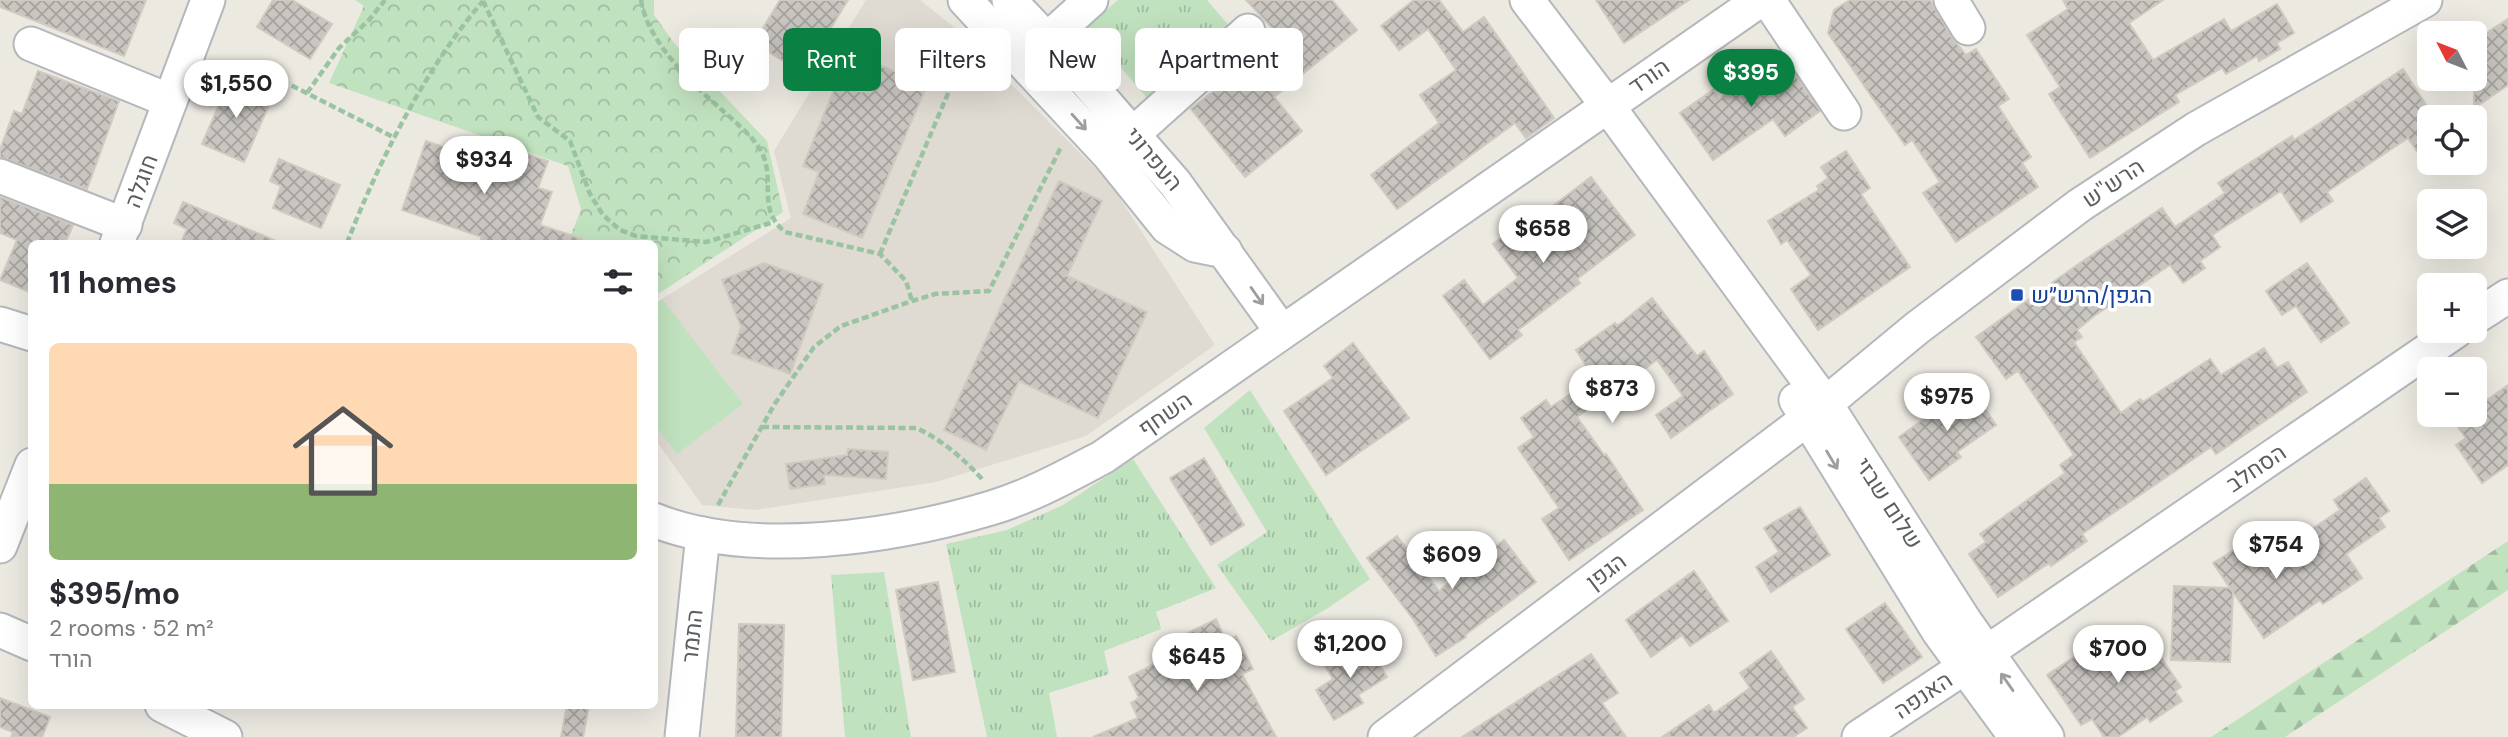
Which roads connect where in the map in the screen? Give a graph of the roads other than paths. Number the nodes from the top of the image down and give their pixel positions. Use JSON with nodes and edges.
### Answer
{"nodes":[{"id":1,"x":208,"y":0,"type":"edge"},
{"id":2,"x":1009,"y":0,"type":"edge"},
{"id":3,"x":1091,"y":0,"type":"edge"},
{"id":4,"x":1527,"y":0,"type":"edge"},
{"id":5,"x":1760,"y":0,"type":"edge"},
{"id":6,"x":1768,"y":0,"type":"edge"},
{"id":7,"x":1951,"y":0,"type":"edge"},
{"id":8,"x":2425,"y":0,"type":"edge"},
{"id":9,"x":973,"y":8,"type":"edge"},
{"id":10,"x":1036,"y":28,"type":"edge"},
{"id":11,"x":1060,"y":28,"type":"edge"},
{"id":12,"x":1968,"y":28,"type":"dead end"},
{"id":13,"x":31,"y":44,"type":"dead end"},
{"id":14,"x":1094,"y":91,"type":"edge"},
{"id":15,"x":1181,"y":91,"type":"edge"},
{"id":16,"x":170,"y":102,"type":"junction"},
{"id":17,"x":1607,"y":105,"type":"junction"},
{"id":18,"x":1844,"y":113,"type":"dead end"},
{"id":19,"x":1133,"y":134,"type":"junction"},
{"id":20,"x":0,"y":176,"type":"edge"},
{"id":21,"x":121,"y":234,"type":"edge"},
{"id":22,"x":1225,"y":251,"type":"junction"},
{"id":23,"x":0,"y":324,"type":"edge"},
{"id":24,"x":1282,"y":332,"type":"junction"},
{"id":25,"x":28,"y":333,"type":"edge"},
{"id":26,"x":2438,"y":343,"type":"edge"},
{"id":27,"x":1816,"y":411,"type":"junction"},
{"id":28,"x":20,"y":468,"type":"edge"},
{"id":29,"x":658,"y":521,"type":"edge"},
{"id":30,"x":703,"y":534,"type":"junction"},
{"id":31,"x":0,"y":546,"type":"edge"},
{"id":32,"x":0,"y":630,"type":"edge"},
{"id":33,"x":28,"y":642,"type":"edge"},
{"id":34,"x":1975,"y":660,"type":"junction"},
{"id":35,"x":170,"y":709,"type":"edge"},
{"id":36,"x":225,"y":737,"type":"edge"},
{"id":37,"x":682,"y":737,"type":"edge"},
{"id":38,"x":1385,"y":737,"type":"edge"},
{"id":39,"x":1859,"y":737,"type":"edge"},
{"id":40,"x":2016,"y":737,"type":"edge"},
{"id":41,"x":2047,"y":737,"type":"edge"}],
"edges":[{"from":1,"to":16,"type":"street","name":"חוגלה"},
{"from":2,"to":10,"type":"street","name":"העפרוני"},
{"from":3,"to":11,"type":"street"},
{"from":4,"to":17,"type":"street","name":"שלום שבזי"},
{"from":5,"to":17,"type":"street","name":"הורד"},
{"from":6,"to":18,"type":"street"},
{"from":7,"to":12,"type":"street"},
{"from":8,"to":27,"type":"street","name":"הרש''ש"},
{"from":9,"to":22,"type":"street","one_way":true},
{"from":13,"to":16,"type":"street"},
{"from":14,"to":19,"type":"street","name":"העפרוני"},
{"from":15,"to":19,"type":"street"},
{"from":16,"to":21,"type":"street","name":"חוגלה"},
{"from":17,"to":24,"type":"street","name":"השחף"},
{"from":17,"to":27,"type":"street","name":"שלום שבזי"},
{"from":19,"to":22,"type":"street","name":"העפרוני"},
{"from":20,"to":21,"type":"street"},
{"from":22,"to":24,"type":"street","name":"העפרוני","one_way":true},
{"from":23,"to":25,"type":"street"},
{"from":24,"to":30,"type":"street","name":"השחף"},
{"from":26,"to":34,"type":"street","name":"הסחלב"},
{"from":27,"to":34,"type":"street","name":"שלום שבזי"},
{"from":27,"to":38,"type":"street","name":"הגפן"},
{"from":28,"to":31,"type":"street"},
{"from":29,"to":30,"type":"street","name":"השחף"},
{"from":30,"to":37,"type":"street","name":"התמר"},
{"from":32,"to":33,"type":"street"},
{"from":34,"to":39,"type":"street","name":"האנפה"},
{"from":34,"to":40,"type":"street","name":"שלום שבזי"},
{"from":41,"to":34,"type":"street","name":"שלום שבזי","one_way":true},
{"from":35,"to":36,"type":"street"}]}
